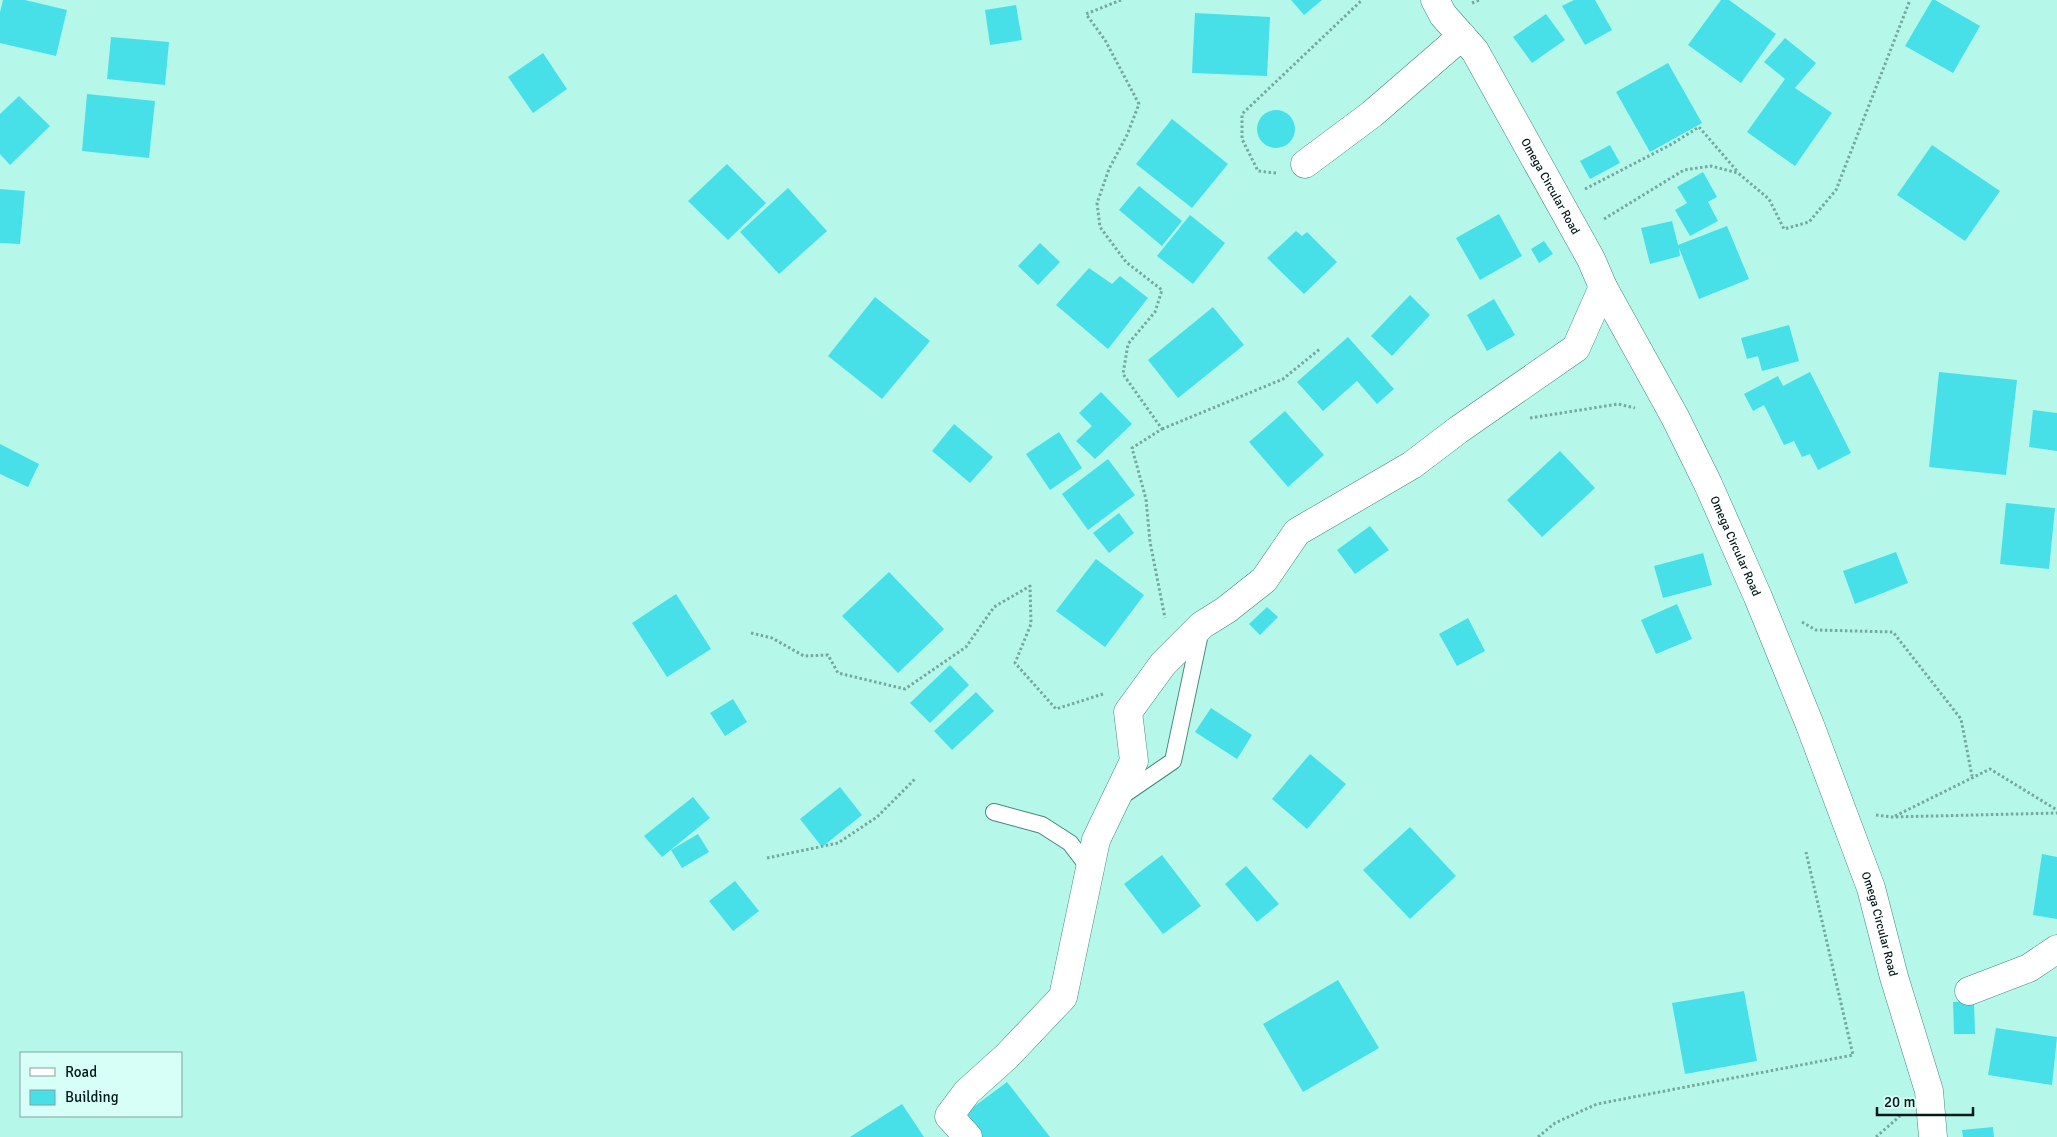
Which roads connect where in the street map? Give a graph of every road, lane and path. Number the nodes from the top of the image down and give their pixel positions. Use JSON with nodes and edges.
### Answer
{"nodes":[{"id":1,"x":1121,"y":0,"type":"edge"},
{"id":2,"x":1362,"y":0,"type":"edge"},
{"id":3,"x":1435,"y":0,"type":"edge"},
{"id":4,"x":1910,"y":0,"type":"edge"},
{"id":5,"x":1462,"y":36,"type":"junction"},
{"id":6,"x":1305,"y":164,"type":"joint"},
{"id":7,"x":1738,"y":173,"type":"junction"},
{"id":8,"x":1560,"y":202,"type":"junction"},
{"id":9,"x":1578,"y":235,"type":"junction"},
{"id":10,"x":1603,"y":287,"type":"junction"},
{"id":11,"x":1321,"y":348,"type":"dead end"},
{"id":12,"x":1674,"y":417,"type":"junction"},
{"id":13,"x":1524,"y":419,"type":"dead end"},
{"id":14,"x":1162,"y":429,"type":"junction"},
{"id":15,"x":1800,"y":620,"type":"dead end"},
{"id":16,"x":1202,"y":625,"type":"junction"},
{"id":17,"x":751,"y":633,"type":"dead end"},
{"id":18,"x":1173,"y":656,"type":"junction"},
{"id":19,"x":1056,"y":709,"type":"dead end"},
{"id":20,"x":1972,"y":776,"type":"junction"},
{"id":21,"x":915,"y":779,"type":"dead end"},
{"id":22,"x":1115,"y":801,"type":"junction"},
{"id":23,"x":1843,"y":811,"type":"junction"},
{"id":24,"x":994,"y":812,"type":"dead end"},
{"id":25,"x":2057,"y":812,"type":"edge"},
{"id":26,"x":1892,"y":817,"type":"junction"},
{"id":27,"x":1806,"y":852,"type":"dead end"},
{"id":28,"x":767,"y":858,"type":"dead end"},
{"id":29,"x":1090,"y":869,"type":"junction"},
{"id":30,"x":2057,"y":949,"type":"edge"},
{"id":31,"x":1969,"y":991,"type":"dead end"},
{"id":32,"x":968,"y":1137,"type":"edge"},
{"id":33,"x":1538,"y":1137,"type":"edge"},
{"id":34,"x":1933,"y":1137,"type":"edge"}],
"edges":[{"from":1,"to":14,"type":"path"},
{"from":2,"to":6,"type":"path"},
{"from":3,"to":5,"type":"street","name":"Omega Circular Road"},
{"from":4,"to":7,"type":"path"},
{"from":5,"to":6,"type":"street"},
{"from":5,"to":8,"type":"street","name":"Omega Circular Road"},
{"from":7,"to":8,"type":"path"},
{"from":7,"to":9,"type":"path"},
{"from":8,"to":9,"type":"street","name":"Omega Circular Road"},
{"from":9,"to":10,"type":"street","name":"Omega Circular Road"},
{"from":10,"to":12,"type":"street","name":"Omega Circular Road"},
{"from":10,"to":16,"type":"street"},
{"from":11,"to":14,"type":"path"},
{"from":12,"to":13,"type":"path"},
{"from":12,"to":23,"type":"street","name":"Omega Circular Road"},
{"from":14,"to":18,"type":"path"},
{"from":15,"to":20,"type":"path"},
{"from":16,"to":18,"type":"street"},
{"from":16,"to":22,"type":"lane"},
{"from":17,"to":19,"type":"path"},
{"from":18,"to":22,"type":"street"},
{"from":20,"to":25,"type":"path"},
{"from":20,"to":26,"type":"path"},
{"from":21,"to":28,"type":"path"},
{"from":22,"to":29,"type":"street"},
{"from":23,"to":26,"type":"path"},
{"from":23,"to":34,"type":"street","name":"Omega Circular Road"},
{"from":24,"to":29,"type":"lane"},
{"from":25,"to":26,"type":"path"},
{"from":27,"to":33,"type":"path"},
{"from":29,"to":32,"type":"street"},
{"from":30,"to":31,"type":"street"}]}
